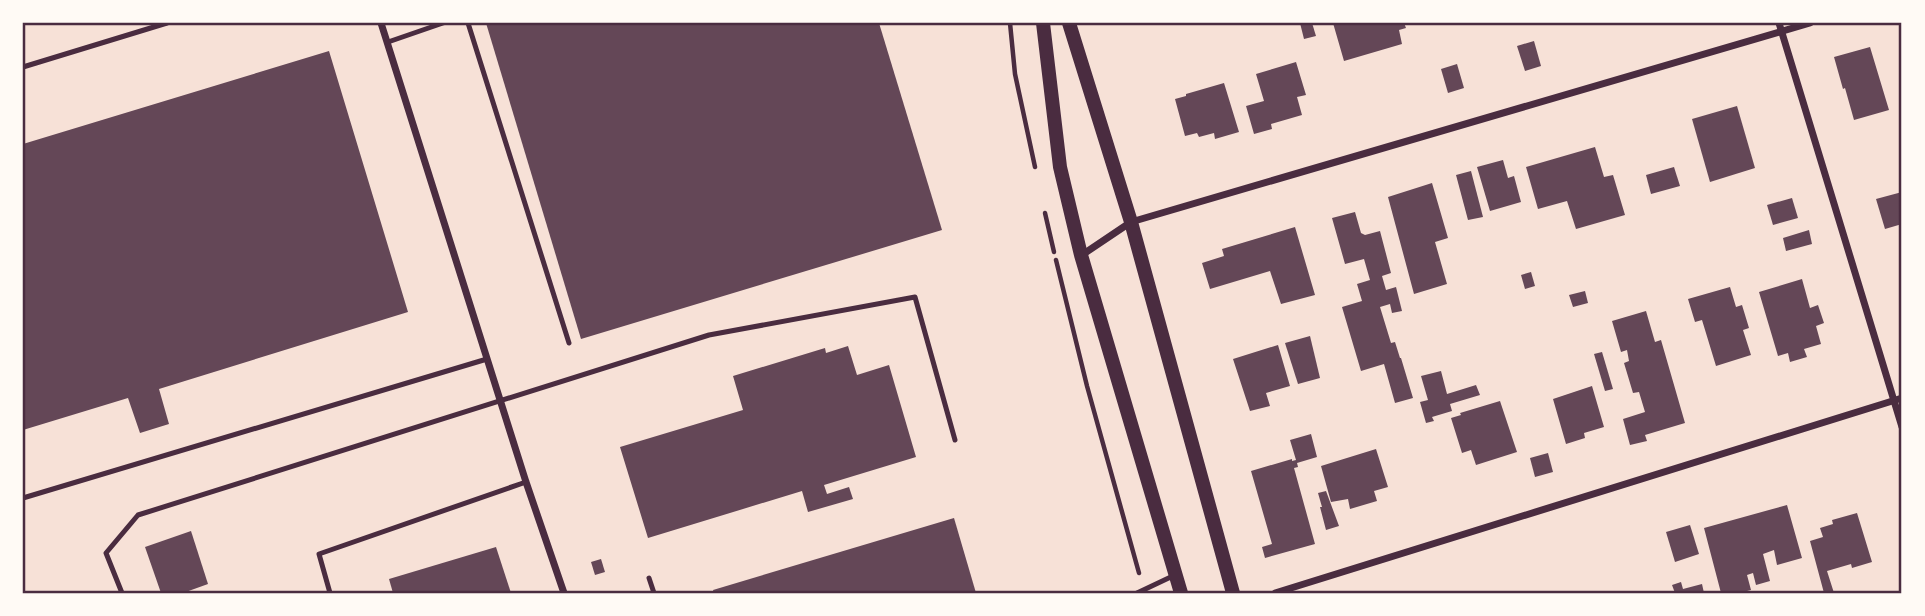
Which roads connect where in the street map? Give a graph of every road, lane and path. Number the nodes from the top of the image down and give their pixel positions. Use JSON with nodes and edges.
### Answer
{"nodes":[{"id":1,"x":167,"y":23,"type":"edge"},
{"id":2,"x":381,"y":23,"type":"edge"},
{"id":3,"x":443,"y":23,"type":"edge"},
{"id":4,"x":468,"y":23,"type":"edge"},
{"id":5,"x":1043,"y":23,"type":"edge"},
{"id":6,"x":1069,"y":23,"type":"edge"},
{"id":7,"x":1779,"y":23,"type":"edge"},
{"id":8,"x":1810,"y":23,"type":"edge"},
{"id":9,"x":1781,"y":31,"type":"junction"},
{"id":10,"x":388,"y":42,"type":"junction"},
{"id":11,"x":23,"y":67,"type":"edge"},
{"id":12,"x":1131,"y":222,"type":"junction"},
{"id":13,"x":1081,"y":255,"type":"junction"},
{"id":14,"x":569,"y":343,"type":"dead end"},
{"id":15,"x":487,"y":359,"type":"junction"},
{"id":16,"x":1898,"y":399,"type":"edge"},
{"id":17,"x":501,"y":401,"type":"junction"},
{"id":18,"x":1902,"y":426,"type":"edge"},
{"id":19,"x":955,"y":440,"type":"dead end"},
{"id":20,"x":526,"y":482,"type":"junction"},
{"id":21,"x":23,"y":498,"type":"edge"},
{"id":22,"x":1175,"y":575,"type":"junction"},
{"id":23,"x":649,"y":578,"type":"dead end"},
{"id":24,"x":122,"y":593,"type":"edge"},
{"id":25,"x":330,"y":593,"type":"edge"},
{"id":26,"x":564,"y":593,"type":"edge"},
{"id":27,"x":654,"y":593,"type":"edge"},
{"id":28,"x":1137,"y":593,"type":"edge"},
{"id":29,"x":1181,"y":593,"type":"edge"},
{"id":30,"x":1233,"y":593,"type":"edge"},
{"id":31,"x":1275,"y":593,"type":"edge"}],
"edges":[{"from":1,"to":11,"type":"lane"},
{"from":2,"to":10,"type":"street"},
{"from":3,"to":10,"type":"lane"},
{"from":4,"to":14,"type":"lane"},
{"from":5,"to":13,"type":"main road"},
{"from":6,"to":12,"type":"main road"},
{"from":7,"to":9,"type":"street"},
{"from":8,"to":9,"type":"street"},
{"from":9,"to":12,"type":"street"},
{"from":9,"to":16,"type":"street"},
{"from":10,"to":15,"type":"street"},
{"from":12,"to":13,"type":"street"},
{"from":12,"to":30,"type":"main road"},
{"from":13,"to":22,"type":"main road"},
{"from":15,"to":17,"type":"street"},
{"from":15,"to":21,"type":"lane"},
{"from":16,"to":18,"type":"street"},
{"from":16,"to":31,"type":"street"},
{"from":17,"to":19,"type":"lane"},
{"from":17,"to":20,"type":"street"},
{"from":17,"to":24,"type":"lane"},
{"from":20,"to":25,"type":"lane"},
{"from":20,"to":26,"type":"street"},
{"from":22,"to":28,"type":"lane"},
{"from":22,"to":29,"type":"main road"},
{"from":23,"to":27,"type":"lane"}]}
